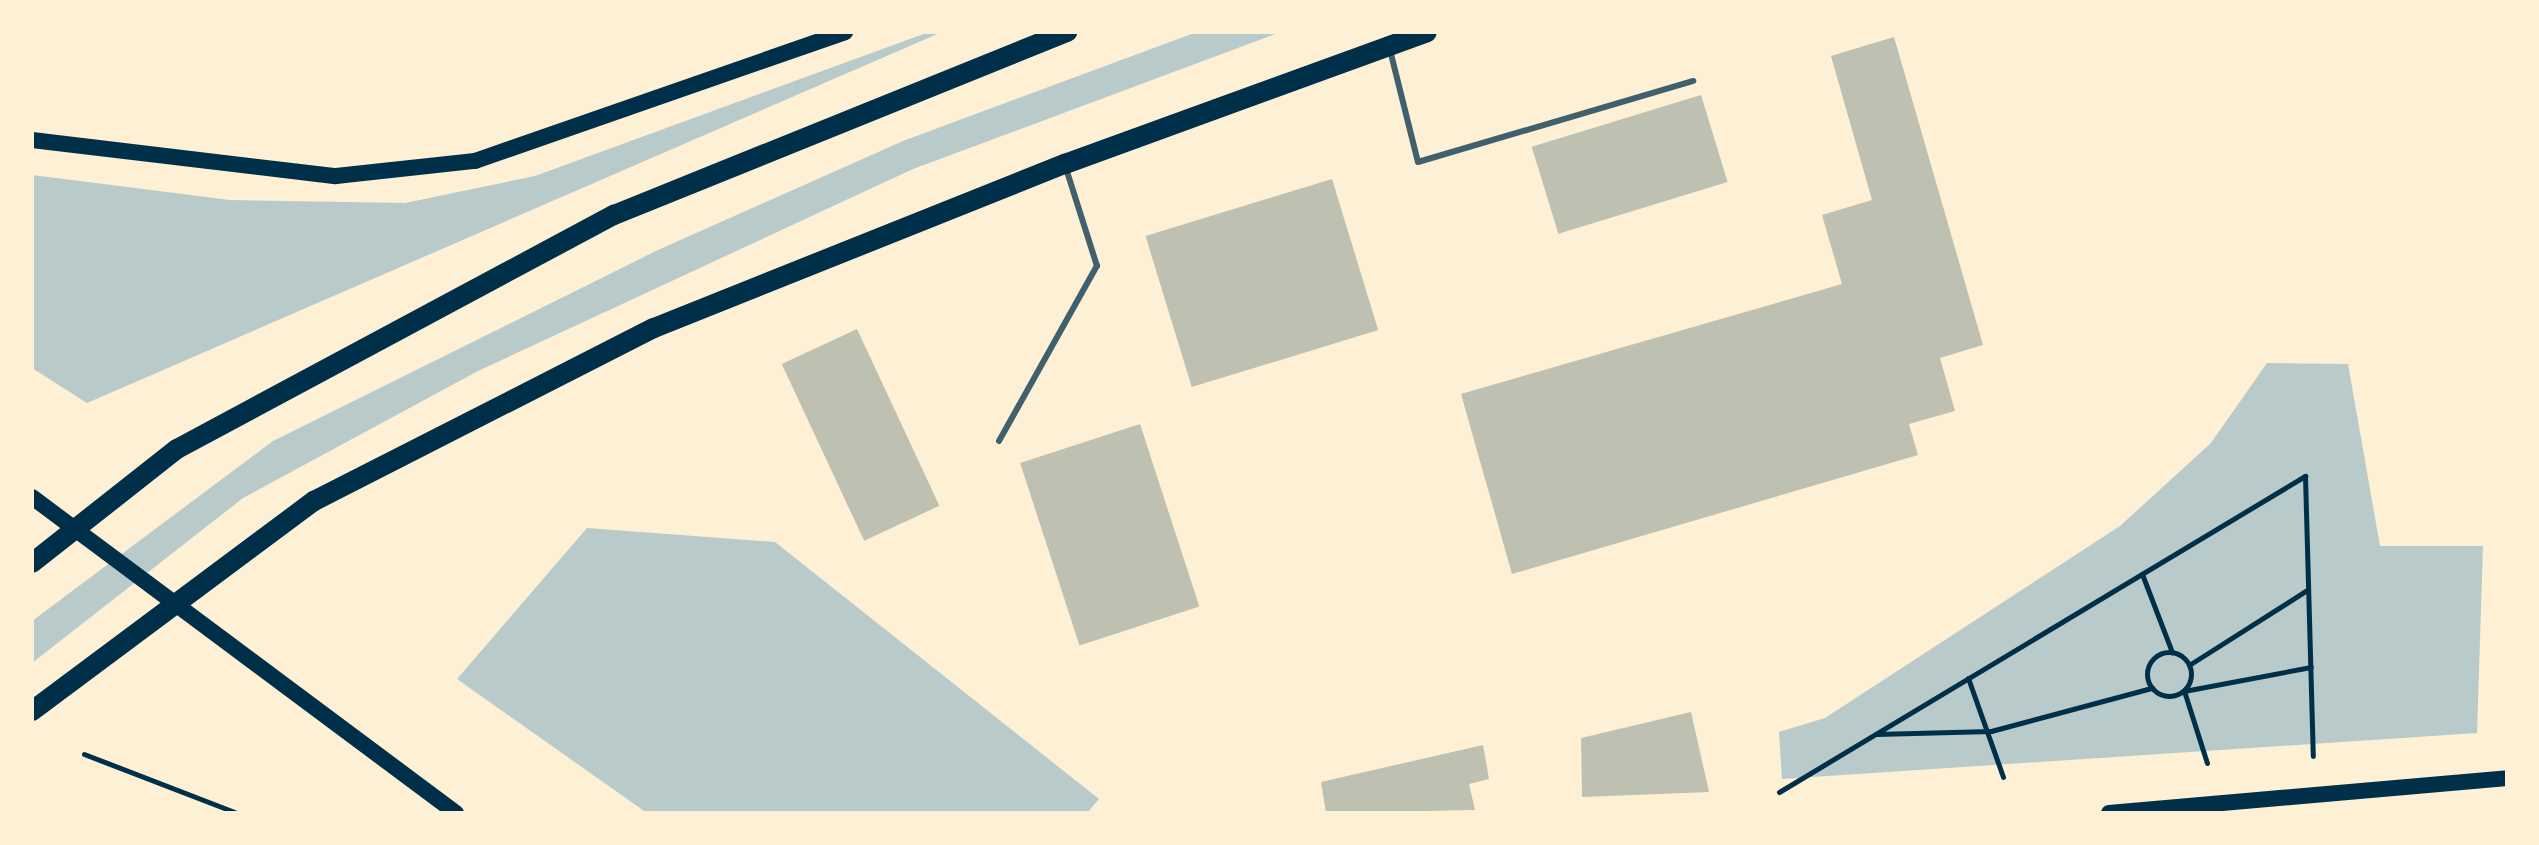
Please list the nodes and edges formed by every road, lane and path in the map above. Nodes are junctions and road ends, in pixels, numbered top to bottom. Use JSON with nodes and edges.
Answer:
{"nodes":[{"id":1,"x":845,"y":32,"type":"edge"},
{"id":2,"x":1067,"y":32,"type":"edge"},
{"id":3,"x":1427,"y":32,"type":"edge"},
{"id":4,"x":1388,"y":43,"type":"junction"},
{"id":5,"x":1693,"y":81,"type":"dead end"},
{"id":6,"x":32,"y":140,"type":"edge"},
{"id":7,"x":1065,"y":164,"type":"junction"},
{"id":8,"x":999,"y":441,"type":"dead end"},
{"id":9,"x":32,"y":497,"type":"edge"},
{"id":10,"x":32,"y":563,"type":"edge"},
{"id":11,"x":2142,"y":574,"type":"junction"},
{"id":12,"x":2308,"y":589,"type":"junction"},
{"id":13,"x":2172,"y":652,"type":"junction"},
{"id":14,"x":2189,"y":665,"type":"junction"},
{"id":15,"x":2311,"y":667,"type":"junction"},
{"id":16,"x":1968,"y":678,"type":"junction"},
{"id":17,"x":2152,"y":688,"type":"junction"},
{"id":18,"x":2184,"y":691,"type":"junction"},
{"id":19,"x":32,"y":711,"type":"edge"},
{"id":20,"x":1991,"y":731,"type":"junction"},
{"id":21,"x":1875,"y":735,"type":"junction"},
{"id":22,"x":84,"y":754,"type":"dead end"},
{"id":23,"x":2313,"y":756,"type":"dead end"},
{"id":24,"x":2207,"y":763,"type":"dead end"},
{"id":25,"x":2003,"y":777,"type":"dead end"},
{"id":26,"x":2507,"y":778,"type":"edge"},
{"id":27,"x":1779,"y":792,"type":"dead end"},
{"id":28,"x":2274,"y":807,"type":"edge"},
{"id":29,"x":237,"y":813,"type":"edge"},
{"id":30,"x":456,"y":813,"type":"edge"},
{"id":31,"x":2109,"y":813,"type":"edge"}],
"edges":[{"from":1,"to":6,"type":"main road"},
{"from":2,"to":10,"type":"main road"},
{"from":3,"to":4,"type":"main road"},
{"from":4,"to":5,"type":"lane"},
{"from":4,"to":7,"type":"main road"},
{"from":7,"to":8,"type":"lane"},
{"from":7,"to":19,"type":"main road"},
{"from":9,"to":30,"type":"main road"},
{"from":11,"to":12,"type":"path"},
{"from":11,"to":13,"type":"path"},
{"from":11,"to":16,"type":"path"},
{"from":12,"to":14,"type":"path"},
{"from":12,"to":15,"type":"path"},
{"from":13,"to":14,"type":"path"},
{"from":13,"to":17,"type":"path"},
{"from":14,"to":18,"type":"path"},
{"from":15,"to":18,"type":"path"},
{"from":15,"to":23,"type":"path"},
{"from":16,"to":20,"type":"path"},
{"from":16,"to":21,"type":"path"},
{"from":17,"to":18,"type":"path"},
{"from":17,"to":20,"type":"path"},
{"from":18,"to":24,"type":"path"},
{"from":20,"to":21,"type":"path"},
{"from":20,"to":25,"type":"path"},
{"from":21,"to":27,"type":"path"},
{"from":22,"to":29,"type":"path"},
{"from":26,"to":28,"type":"main road"},
{"from":28,"to":31,"type":"main road"}]}
